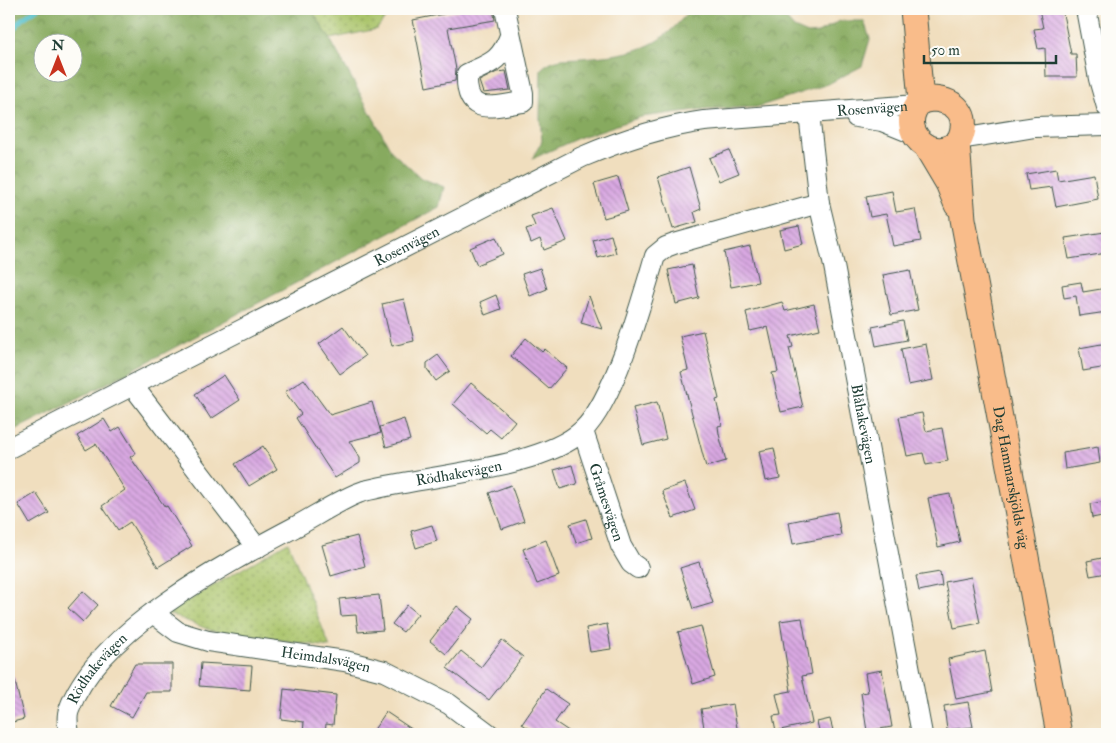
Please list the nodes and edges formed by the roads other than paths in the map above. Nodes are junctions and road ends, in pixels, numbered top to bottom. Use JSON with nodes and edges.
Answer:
{"nodes":[{"id":1,"x":505,"y":9,"type":"edge"},
{"id":2,"x":1086,"y":9,"type":"edge"},
{"id":3,"x":915,"y":18,"type":"edge"},
{"id":4,"x":510,"y":36,"type":"dead end"},
{"id":5,"x":927,"y":102,"type":"junction"},
{"id":6,"x":1107,"y":107,"type":"edge"},
{"id":7,"x":818,"y":114,"type":"junction"},
{"id":8,"x":1107,"y":125,"type":"edge"},
{"id":9,"x":960,"y":134,"type":"junction"},
{"id":10,"x":920,"y":140,"type":"junction"},
{"id":11,"x":819,"y":203,"type":"junction"},
{"id":12,"x":963,"y":219,"type":"junction"},
{"id":13,"x":133,"y":386,"type":"junction"},
{"id":14,"x":583,"y":431,"type":"junction"},
{"id":15,"x":9,"y":448,"type":"edge"},
{"id":16,"x":257,"y":548,"type":"junction"},
{"id":17,"x":638,"y":568,"type":"dead end"},
{"id":18,"x":153,"y":613,"type":"junction"},
{"id":19,"x":69,"y":734,"type":"edge"},
{"id":20,"x":489,"y":734,"type":"edge"},
{"id":21,"x":922,"y":734,"type":"edge"},
{"id":22,"x":1059,"y":734,"type":"edge"}],
"edges":[{"from":1,"to":4,"type":"street"},
{"from":2,"to":6,"type":"street"},
{"from":3,"to":5,"type":"main road"},
{"from":5,"to":7,"type":"street","name":"Rosenvägen"},
{"from":5,"to":9,"type":"main road"},
{"from":5,"to":10,"type":"main road","name":"Dag Hammarskjölds väg"},
{"from":7,"to":10,"type":"street","name":"Rosenvägen"},
{"from":7,"to":11,"type":"street","name":"Blåhakevägen"},
{"from":7,"to":13,"type":"street","name":"Rosenvägen"},
{"from":8,"to":9,"type":"street"},
{"from":9,"to":10,"type":"main road"},
{"from":9,"to":12,"type":"main road","name":"Dag Hammarskjölds väg"},
{"from":10,"to":12,"type":"main road","name":"Dag Hammarskjölds väg"},
{"from":11,"to":14,"type":"street","name":"Rödhakevägen"},
{"from":11,"to":21,"type":"street","name":"Blåhakevägen"},
{"from":12,"to":22,"type":"main road","name":"Dag Hammarskjölds väg"},
{"from":13,"to":15,"type":"street","name":"Rosenvägen"},
{"from":13,"to":16,"type":"street"},
{"from":14,"to":16,"type":"street","name":"Rödhakevägen"},
{"from":14,"to":17,"type":"street","name":"Gråmesvägen"},
{"from":16,"to":18,"type":"street","name":"Rödhakevägen"},
{"from":18,"to":19,"type":"street","name":"Rödhakevägen"},
{"from":18,"to":20,"type":"street","name":"Heimdalsvägen"}]}
